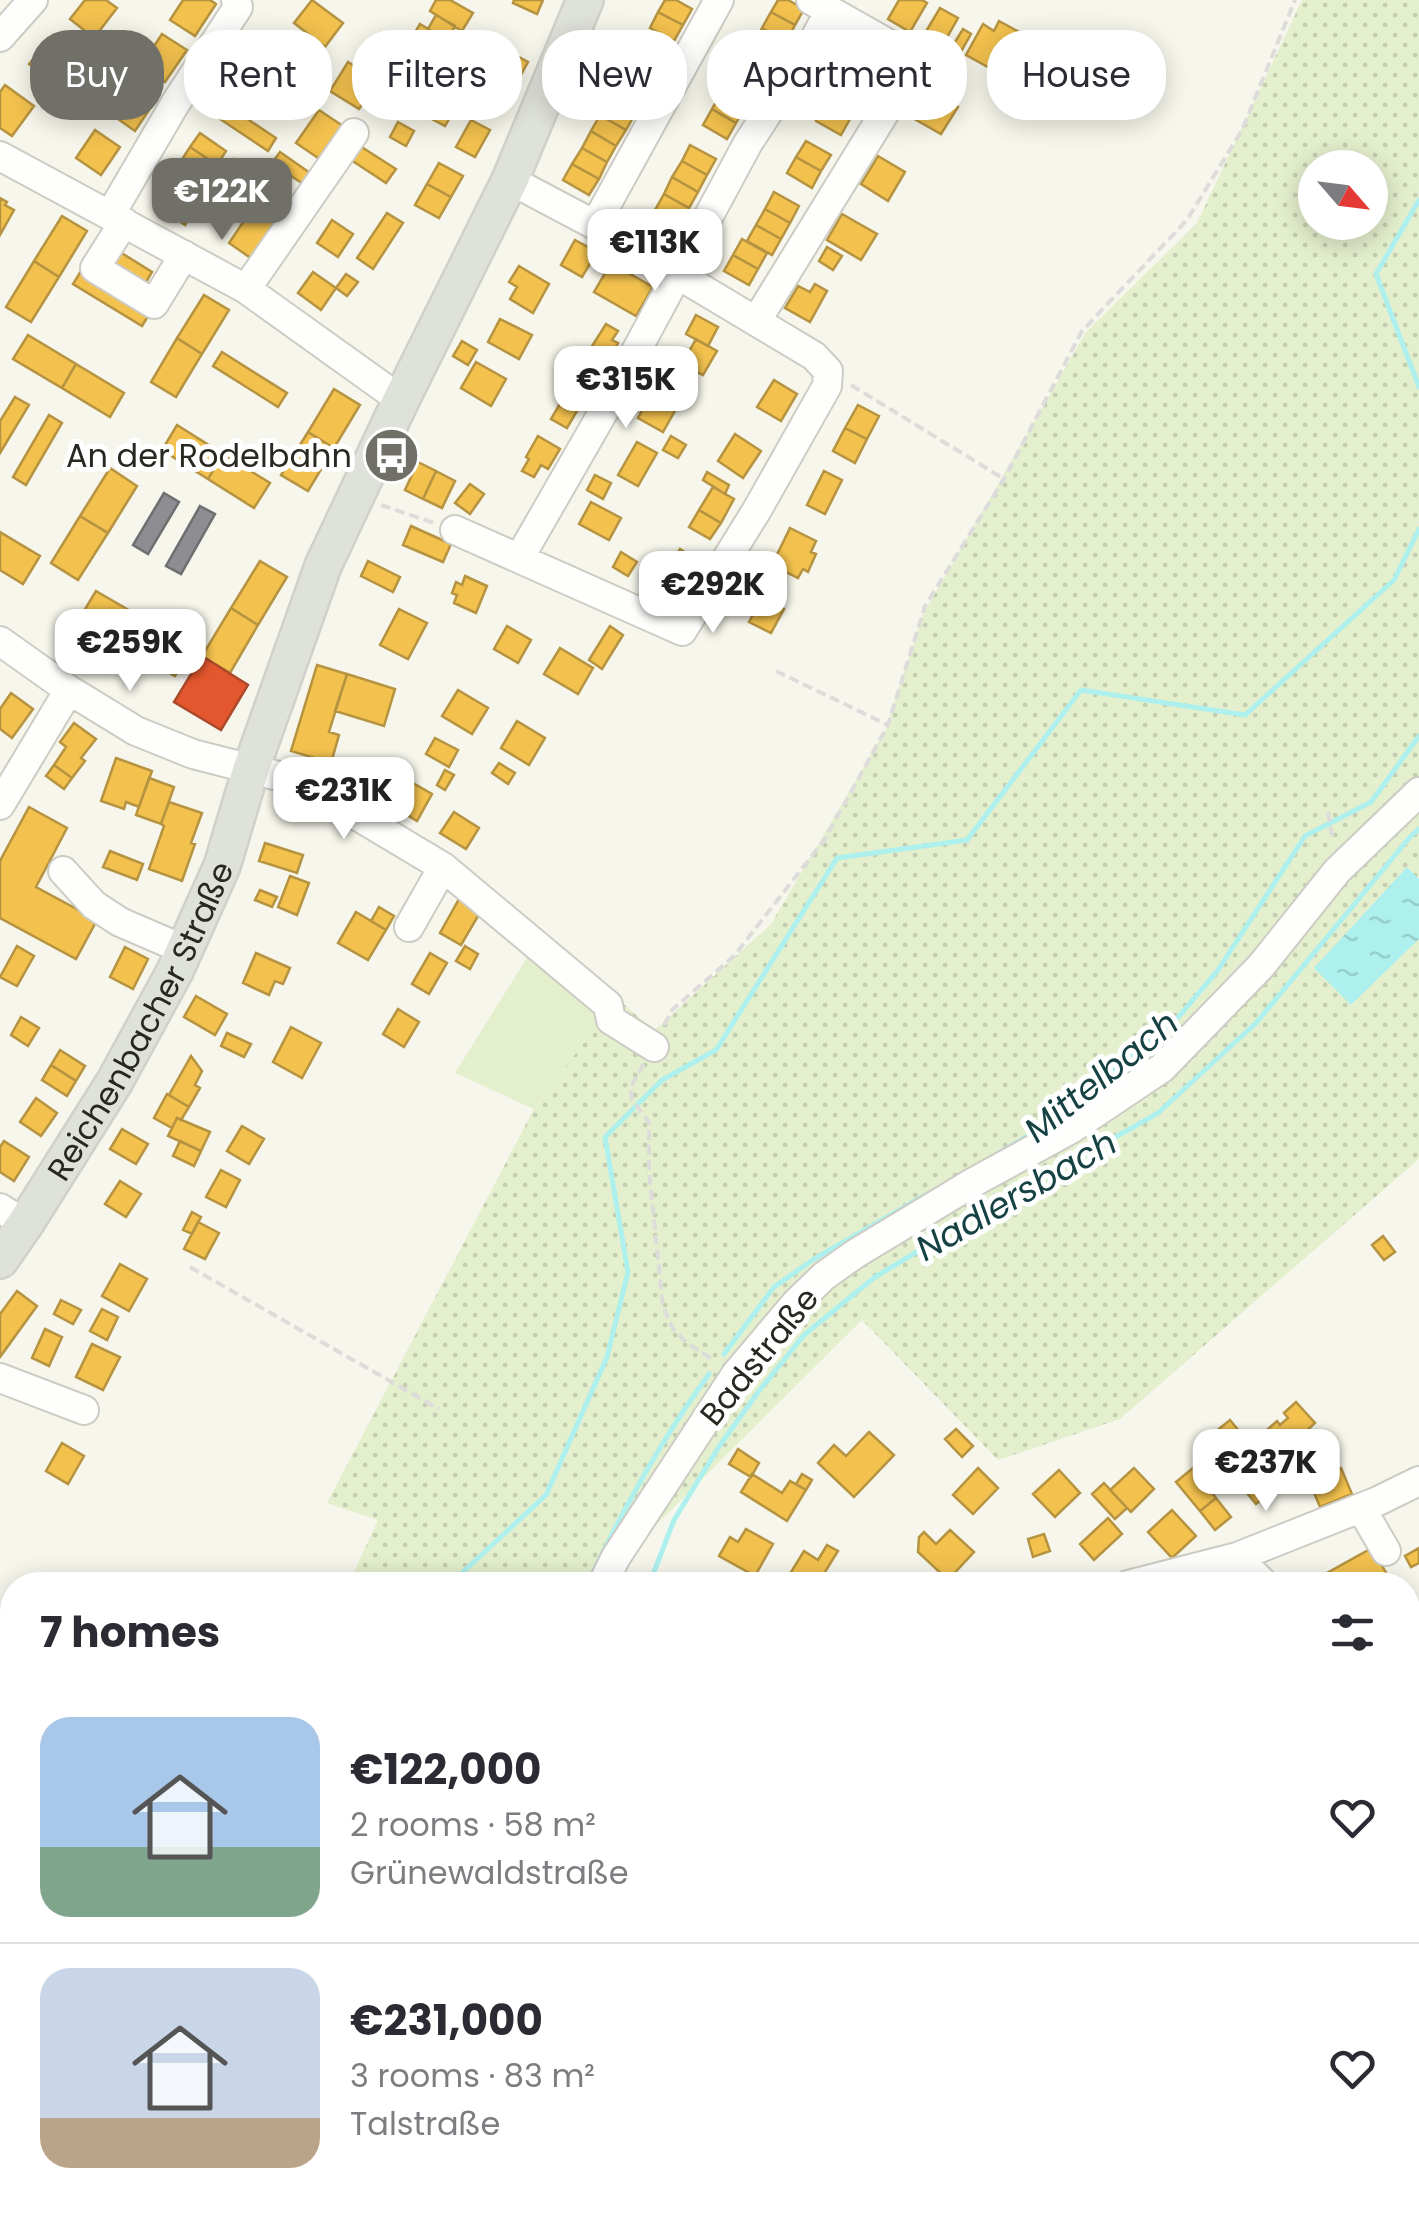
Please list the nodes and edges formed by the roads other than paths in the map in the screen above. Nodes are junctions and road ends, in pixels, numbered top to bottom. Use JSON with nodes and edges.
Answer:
{"nodes":[{"id":1,"x":33,"y":0,"type":"edge"},
{"id":2,"x":236,"y":0,"type":"edge"},
{"id":3,"x":585,"y":0,"type":"edge"},
{"id":4,"x":719,"y":0,"type":"edge"},
{"id":5,"x":820,"y":5,"type":"edge"},
{"id":6,"x":864,"y":30,"type":"edge"},
{"id":7,"x":0,"y":37,"type":"edge"},
{"id":8,"x":880,"y":120,"type":"edge"},
{"id":9,"x":354,"y":133,"type":"dead end"},
{"id":10,"x":0,"y":156,"type":"edge"},
{"id":11,"x":510,"y":180,"type":"junction"},
{"id":12,"x":117,"y":218,"type":"junction"},
{"id":13,"x":595,"y":225,"type":"junction"},
{"id":14,"x":184,"y":256,"type":"junction"},
{"id":15,"x":679,"y":274,"type":"junction"},
{"id":16,"x":246,"y":290,"type":"junction"},
{"id":17,"x":757,"y":320,"type":"junction"},
{"id":18,"x":401,"y":400,"type":"junction"},
{"id":19,"x":455,"y":530,"type":"road end"},
{"id":20,"x":520,"y":557,"type":"junction"},
{"id":21,"x":0,"y":641,"type":"edge"},
{"id":22,"x":69,"y":690,"type":"junction"},
{"id":23,"x":251,"y":769,"type":"junction"},
{"id":24,"x":1419,"y":792,"type":"edge"},
{"id":25,"x":0,"y":805,"type":"edge"},
{"id":26,"x":443,"y":867,"type":"junction"},
{"id":27,"x":63,"y":872,"type":"dead end"},
{"id":28,"x":409,"y":927,"type":"dead end"},
{"id":29,"x":184,"y":950,"type":"junction"},
{"id":30,"x":654,"y":1047,"type":"road end"},
{"id":31,"x":13,"y":1216,"type":"edge"},
{"id":32,"x":0,"y":1260,"type":"edge"},
{"id":33,"x":5,"y":1388,"type":"edge"},
{"id":34,"x":84,"y":1410,"type":"dead end"},
{"id":35,"x":1419,"y":1481,"type":"edge"},
{"id":36,"x":1361,"y":1508,"type":"junction"},
{"id":37,"x":1386,"y":1552,"type":"dead end"},
{"id":38,"x":1237,"y":1557,"type":"junction"},
{"id":39,"x":608,"y":1572,"type":"edge"},
{"id":40,"x":1181,"y":1572,"type":"edge"},
{"id":41,"x":1252,"y":1572,"type":"edge"}],
"edges":[{"from":1,"to":7,"type":"street"},
{"from":2,"to":12,"type":"street"},
{"from":3,"to":11,"type":"main road","name":"Reichenbacher Straße"},
{"from":4,"to":13,"type":"street"},
{"from":5,"to":6,"type":"street"},
{"from":5,"to":15,"type":"street"},
{"from":8,"to":17,"type":"street"},
{"from":9,"to":16,"type":"street"},
{"from":10,"to":12,"type":"street"},
{"from":11,"to":13,"type":"street"},
{"from":11,"to":18,"type":"main road","name":"Reichenbacher Straße"},
{"from":12,"to":14,"type":"street"},
{"from":12,"to":14,"type":"street"},
{"from":13,"to":15,"type":"street"},
{"from":14,"to":16,"type":"street"},
{"from":15,"to":17,"type":"street"},
{"from":15,"to":20,"type":"street"},
{"from":16,"to":18,"type":"street"},
{"from":17,"to":20,"type":"street"},
{"from":18,"to":23,"type":"main road","name":"Reichenbacher Straße"},
{"from":19,"to":20,"type":"street"},
{"from":21,"to":22,"type":"street"},
{"from":22,"to":23,"type":"street"},
{"from":22,"to":25,"type":"street"},
{"from":23,"to":26,"type":"street"},
{"from":23,"to":29,"type":"main road","name":"Reichenbacher Straße"},
{"from":24,"to":39,"type":"street","name":"Badstraße"},
{"from":26,"to":28,"type":"street"},
{"from":26,"to":30,"type":"street"},
{"from":27,"to":29,"type":"street"},
{"from":29,"to":31,"type":"main road","name":"Reichenbacher Straße"},
{"from":31,"to":32,"type":"main road","name":"Reichenbacher Straße"},
{"from":33,"to":34,"type":"street"},
{"from":35,"to":36,"type":"street"},
{"from":36,"to":37,"type":"street"},
{"from":36,"to":38,"type":"street"},
{"from":38,"to":40,"type":"street"},
{"from":38,"to":41,"type":"street"}]}
